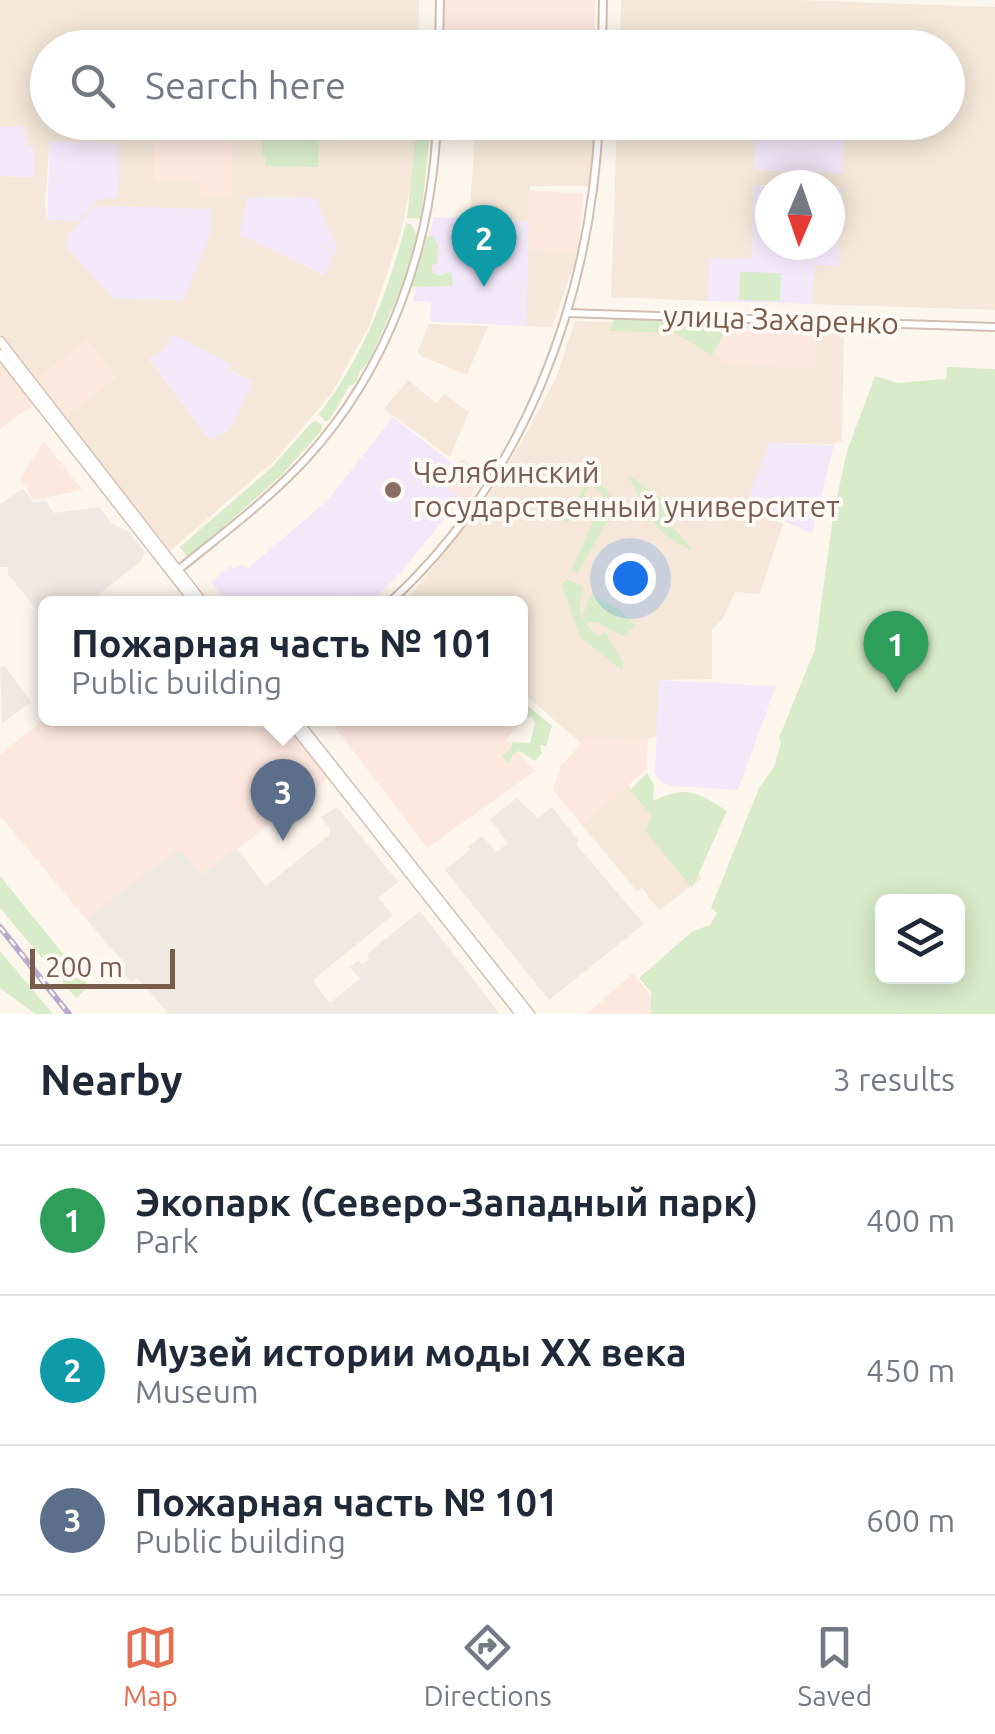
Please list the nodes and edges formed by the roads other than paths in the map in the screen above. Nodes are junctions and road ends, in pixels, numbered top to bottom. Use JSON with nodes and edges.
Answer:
{"nodes":[{"id":1,"x":440,"y":0,"type":"edge"},
{"id":2,"x":604,"y":0,"type":"edge"},
{"id":3,"x":439,"y":30,"type":"edge"},
{"id":4,"x":603,"y":30,"type":"edge"},
{"id":5,"x":437,"y":140,"type":"edge"},
{"id":6,"x":597,"y":140,"type":"edge"},
{"id":7,"x":567,"y":313,"type":"junction"},
{"id":8,"x":995,"y":328,"type":"edge"},
{"id":9,"x":0,"y":341,"type":"edge"},
{"id":10,"x":0,"y":354,"type":"edge"},
{"id":11,"x":52,"y":414,"type":"junction"},
{"id":12,"x":175,"y":572,"type":"junction"},
{"id":13,"x":191,"y":596,"type":"edge"},
{"id":14,"x":197,"y":596,"type":"edge"},
{"id":15,"x":396,"y":596,"type":"edge"},
{"id":16,"x":294,"y":726,"type":"edge"},
{"id":17,"x":301,"y":726,"type":"edge"},
{"id":18,"x":361,"y":806,"type":"junction"},
{"id":19,"x":414,"y":874,"type":"junction"},
{"id":20,"x":520,"y":1014,"type":"edge"},
{"id":21,"x":530,"y":1014,"type":"edge"}],
"edges":[{"from":1,"to":3,"type":"street"},
{"from":2,"to":4,"type":"street"},
{"from":5,"to":12,"type":"street"},
{"from":6,"to":7,"type":"street"},
{"from":7,"to":8,"type":"street","name":"улица Захаренко"},
{"from":7,"to":15,"type":"street"},
{"from":9,"to":11,"type":"main road"},
{"from":10,"to":11,"type":"main road"},
{"from":11,"to":12,"type":"main road"},
{"from":12,"to":13,"type":"main road"},
{"from":12,"to":14,"type":"main road"},
{"from":16,"to":18,"type":"main road"},
{"from":17,"to":18,"type":"main road"},
{"from":18,"to":19,"type":"main road"},
{"from":19,"to":20,"type":"main road"},
{"from":19,"to":21,"type":"main road"}]}
